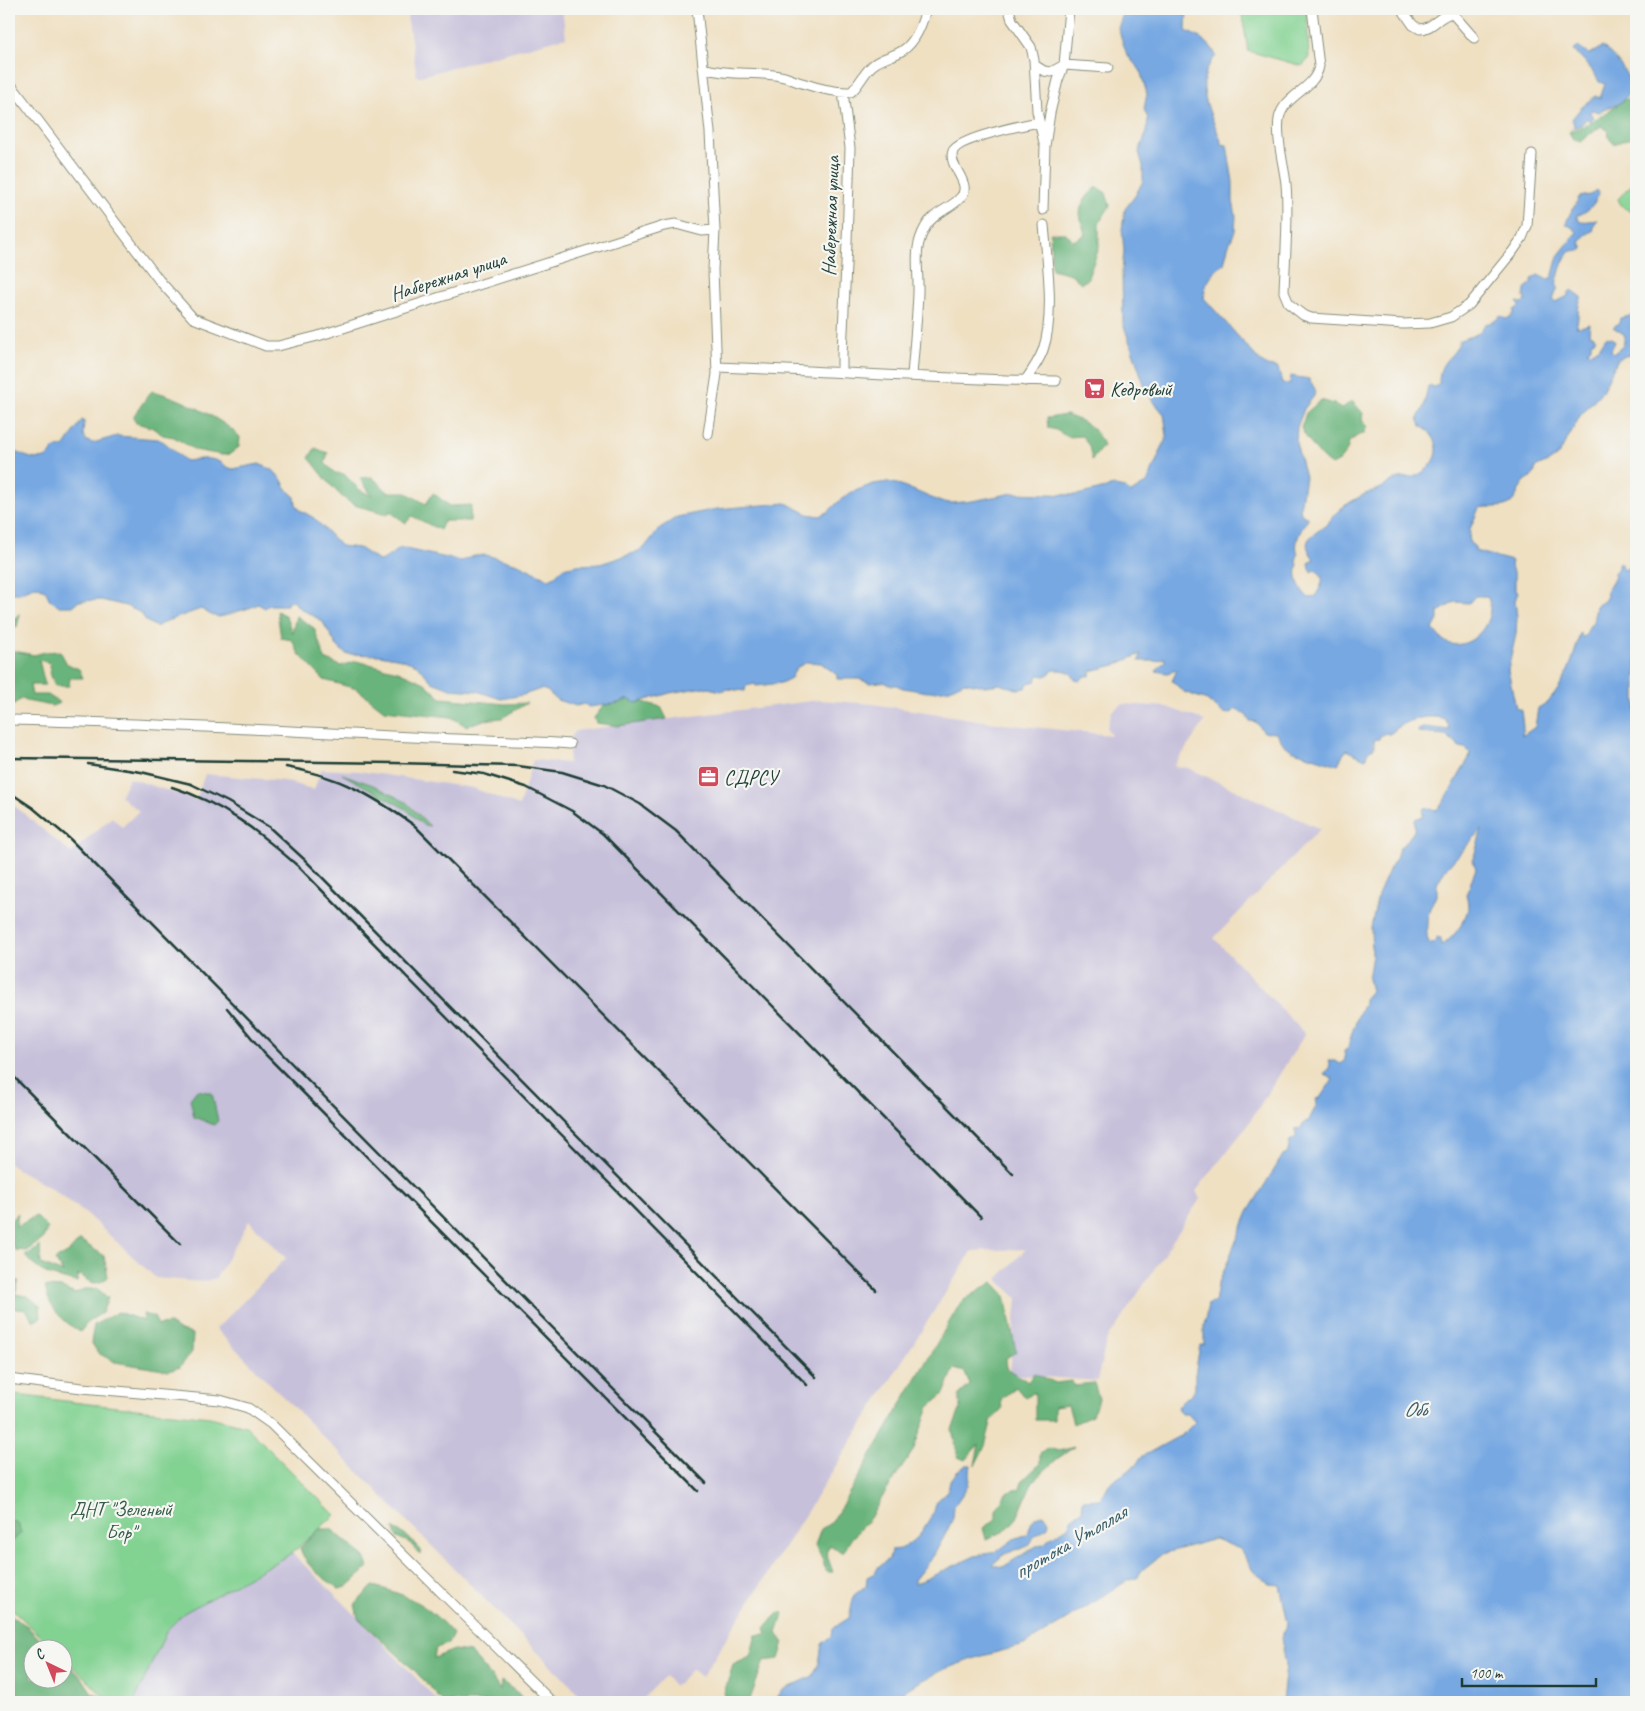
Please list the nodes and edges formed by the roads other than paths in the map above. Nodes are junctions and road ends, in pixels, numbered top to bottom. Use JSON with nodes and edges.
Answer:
{"nodes":[{"id":1,"x":697,"y":9,"type":"edge"},
{"id":2,"x":926,"y":9,"type":"edge"},
{"id":3,"x":1009,"y":9,"type":"edge"},
{"id":4,"x":1069,"y":9,"type":"edge"},
{"id":5,"x":1312,"y":9,"type":"edge"},
{"id":6,"x":1402,"y":9,"type":"edge"},
{"id":7,"x":1474,"y":38,"type":"dead end"},
{"id":8,"x":1036,"y":66,"type":"junction"},
{"id":9,"x":1064,"y":66,"type":"junction"},
{"id":10,"x":702,"y":68,"type":"junction"},
{"id":11,"x":1108,"y":68,"type":"dead end"},
{"id":12,"x":9,"y":82,"type":"edge"},
{"id":13,"x":843,"y":92,"type":"junction"},
{"id":14,"x":1039,"y":122,"type":"junction"},
{"id":15,"x":1045,"y":146,"type":"junction"},
{"id":16,"x":1532,"y":154,"type":"dead end"},
{"id":17,"x":1043,"y":210,"type":"dead end"},
{"id":18,"x":1044,"y":225,"type":"dead end"},
{"id":19,"x":715,"y":230,"type":"junction"},
{"id":20,"x":718,"y":367,"type":"junction"},
{"id":21,"x":842,"y":372,"type":"junction"},
{"id":22,"x":912,"y":376,"type":"junction"},
{"id":23,"x":1025,"y":380,"type":"junction"},
{"id":24,"x":1056,"y":381,"type":"dead end"},
{"id":25,"x":708,"y":434,"type":"dead end"},
{"id":26,"x":9,"y":720,"type":"edge"},
{"id":27,"x":570,"y":744,"type":"dead end"},
{"id":28,"x":9,"y":1378,"type":"edge"},
{"id":29,"x":552,"y":1702,"type":"edge"}],
"edges":[{"from":1,"to":10,"type":"street"},
{"from":2,"to":13,"type":"street"},
{"from":3,"to":8,"type":"street"},
{"from":4,"to":9,"type":"street"},
{"from":5,"to":16,"type":"street"},
{"from":6,"to":7,"type":"street"},
{"from":8,"to":9,"type":"street"},
{"from":8,"to":14,"type":"street"},
{"from":9,"to":11,"type":"street"},
{"from":9,"to":15,"type":"street"},
{"from":10,"to":13,"type":"street"},
{"from":10,"to":19,"type":"street"},
{"from":12,"to":19,"type":"street","name":"Набережная улица"},
{"from":13,"to":21,"type":"street","name":"Набережная улица"},
{"from":14,"to":15,"type":"street"},
{"from":14,"to":22,"type":"street"},
{"from":15,"to":17,"type":"street"},
{"from":18,"to":23,"type":"street"},
{"from":19,"to":20,"type":"street"},
{"from":20,"to":21,"type":"street"},
{"from":20,"to":25,"type":"street"},
{"from":21,"to":22,"type":"street"},
{"from":22,"to":23,"type":"street"},
{"from":23,"to":24,"type":"street"},
{"from":26,"to":27,"type":"street"},
{"from":28,"to":29,"type":"street"}]}
